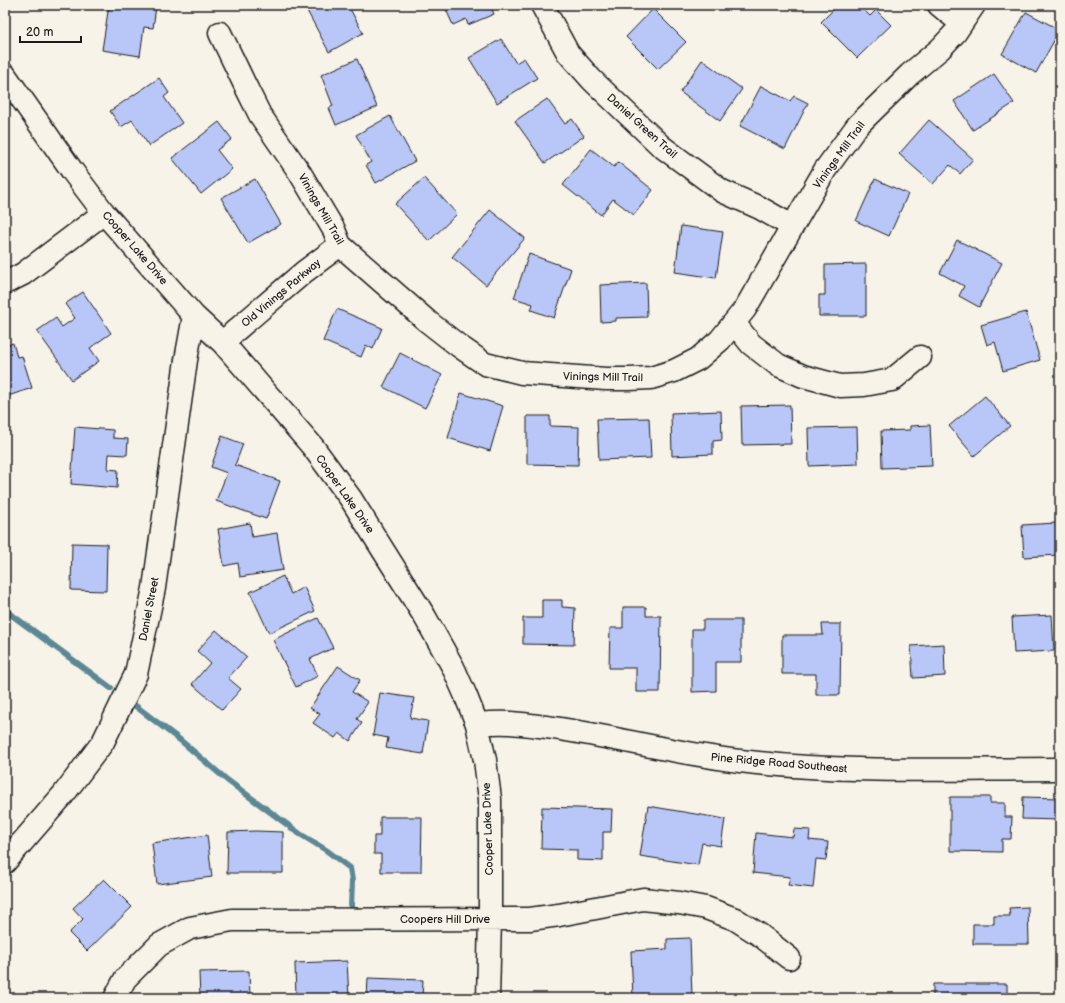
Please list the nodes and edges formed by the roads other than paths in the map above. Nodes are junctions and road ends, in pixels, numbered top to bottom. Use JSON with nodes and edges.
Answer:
{"nodes":[{"id":1,"x":542,"y":5,"type":"edge"},
{"id":2,"x":940,"y":5,"type":"edge"},
{"id":3,"x":974,"y":5,"type":"edge"},
{"id":4,"x":961,"y":23,"type":"junction"},
{"id":5,"x":220,"y":33,"type":"dead end"},
{"id":6,"x":5,"y":75,"type":"edge"},
{"id":7,"x":104,"y":213,"type":"junction"},
{"id":8,"x":792,"y":226,"type":"junction"},
{"id":9,"x":340,"y":245,"type":"junction"},
{"id":10,"x":5,"y":283,"type":"edge"},
{"id":11,"x":194,"y":316,"type":"junction"},
{"id":12,"x":734,"y":323,"type":"junction"},
{"id":13,"x":223,"y":343,"type":"junction"},
{"id":14,"x":920,"y":357,"type":"dead end"},
{"id":15,"x":477,"y":724,"type":"junction"},
{"id":16,"x":1060,"y":769,"type":"edge"},
{"id":17,"x":5,"y":862,"type":"edge"},
{"id":18,"x":490,"y":919,"type":"junction"},
{"id":19,"x":789,"y":958,"type":"dead end"},
{"id":20,"x":116,"y":998,"type":"edge"},
{"id":21,"x":488,"y":998,"type":"edge"}],
"edges":[{"from":1,"to":8,"type":"street","name":"Daniel Green Trail"},
{"from":2,"to":4,"type":"street"},
{"from":3,"to":4,"type":"street","name":"Vinings Mill Trail"},
{"from":4,"to":8,"type":"street","name":"Vinings Mill Trail"},
{"from":5,"to":9,"type":"street","name":"Vinings Mill Trail"},
{"from":6,"to":7,"type":"street","name":"Cooper Lake Drive"},
{"from":7,"to":10,"type":"street"},
{"from":7,"to":11,"type":"street","name":"Cooper Lake Drive"},
{"from":8,"to":12,"type":"street","name":"Vinings Mill Trail"},
{"from":9,"to":12,"type":"street","name":"Vinings Mill Trail"},
{"from":9,"to":13,"type":"street","name":"Old Vinings Parkway"},
{"from":11,"to":13,"type":"street","name":"Cooper Lake Drive"},
{"from":11,"to":17,"type":"street","name":"Daniel Street"},
{"from":12,"to":14,"type":"street"},
{"from":13,"to":15,"type":"street","name":"Cooper Lake Drive"},
{"from":15,"to":16,"type":"street","name":"Pine Ridge Road Southeast"},
{"from":15,"to":18,"type":"street","name":"Cooper Lake Drive"},
{"from":18,"to":19,"type":"street","name":"Coopers Hill Drive"},
{"from":18,"to":20,"type":"street","name":"Coopers Hill Drive"},
{"from":18,"to":21,"type":"street","name":"Cooper Lake Drive"}]}
